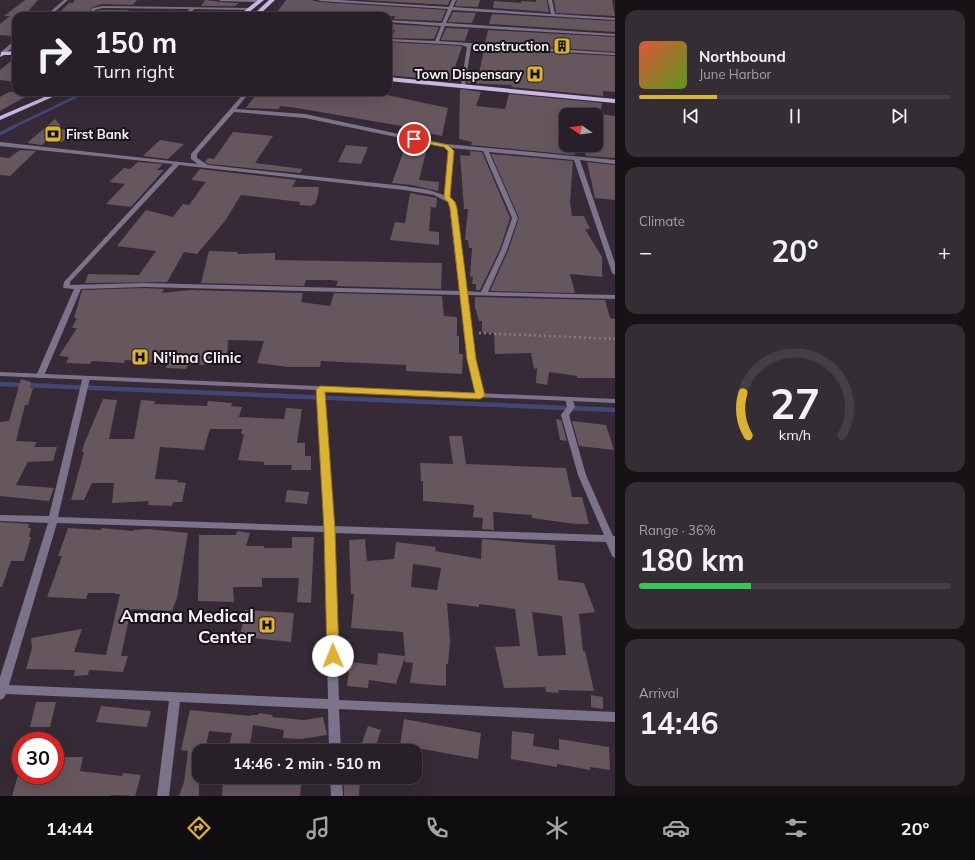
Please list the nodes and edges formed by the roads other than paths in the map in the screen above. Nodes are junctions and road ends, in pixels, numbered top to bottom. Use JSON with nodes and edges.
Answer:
{"nodes":[{"id":1,"x":66,"y":0,"type":"edge"},
{"id":2,"x":220,"y":0,"type":"edge"},
{"id":3,"x":272,"y":0,"type":"edge"},
{"id":4,"x":320,"y":0,"type":"edge"},
{"id":5,"x":454,"y":0,"type":"edge"},
{"id":6,"x":550,"y":0,"type":"edge"},
{"id":7,"x":260,"y":1,"type":"edge"},
{"id":8,"x":156,"y":8,"type":"junction"},
{"id":9,"x":450,"y":8,"type":"junction"},
{"id":10,"x":195,"y":9,"type":"junction"},
{"id":11,"x":251,"y":9,"type":"junction"},
{"id":12,"x":147,"y":11,"type":"dead end"},
{"id":13,"x":52,"y":12,"type":"edge"},
{"id":14,"x":91,"y":12,"type":"edge"},
{"id":15,"x":190,"y":12,"type":"edge"},
{"id":16,"x":247,"y":12,"type":"edge"},
{"id":17,"x":259,"y":12,"type":"edge"},
{"id":18,"x":553,"y":14,"type":"junction"},
{"id":19,"x":615,"y":19,"type":"edge"},
{"id":20,"x":392,"y":21,"type":"edge"},
{"id":21,"x":444,"y":24,"type":"junction"},
{"id":22,"x":615,"y":35,"type":"edge"},
{"id":23,"x":392,"y":40,"type":"edge"},
{"id":24,"x":436,"y":43,"type":"junction"},
{"id":25,"x":12,"y":45,"type":"edge"},
{"id":26,"x":467,"y":46,"type":"junction"},
{"id":27,"x":12,"y":53,"type":"edge"},
{"id":28,"x":1,"y":54,"type":"edge"},
{"id":29,"x":615,"y":54,"type":"edge"},
{"id":30,"x":392,"y":82,"type":"edge"},
{"id":31,"x":392,"y":82,"type":"edge"},
{"id":32,"x":463,"y":86,"type":"junction"},
{"id":33,"x":52,"y":96,"type":"edge"},
{"id":34,"x":245,"y":96,"type":"edge"},
{"id":35,"x":615,"y":102,"type":"edge"},
{"id":36,"x":615,"y":106,"type":"edge"},
{"id":37,"x":233,"y":110,"type":"junction"},
{"id":38,"x":0,"y":118,"type":"edge"},
{"id":39,"x":0,"y":144,"type":"edge"},
{"id":40,"x":446,"y":146,"type":"junction"},
{"id":41,"x":486,"y":150,"type":"junction"},
{"id":42,"x":577,"y":159,"type":"junction"},
{"id":43,"x":615,"y":162,"type":"edge"},
{"id":44,"x":177,"y":164,"type":"junction"},
{"id":45,"x":207,"y":167,"type":"junction"},
{"id":46,"x":447,"y":198,"type":"junction"},
{"id":47,"x":615,"y":274,"type":"edge"},
{"id":48,"x":78,"y":287,"type":"junction"},
{"id":49,"x":463,"y":292,"type":"junction"},
{"id":50,"x":484,"y":293,"type":"junction"},
{"id":51,"x":615,"y":297,"type":"edge"},
{"id":52,"x":0,"y":374,"type":"edge"},
{"id":53,"x":40,"y":376,"type":"junction"},
{"id":54,"x":84,"y":385,"type":"junction"},
{"id":55,"x":321,"y":396,"type":"junction"},
{"id":56,"x":480,"y":396,"type":"junction"},
{"id":57,"x":615,"y":401,"type":"edge"},
{"id":58,"x":570,"y":403,"type":"junction"},
{"id":59,"x":0,"y":518,"type":"edge"},
{"id":60,"x":53,"y":520,"type":"junction"},
{"id":61,"x":330,"y":529,"type":"junction"},
{"id":62,"x":613,"y":539,"type":"edge"},
{"id":63,"x":615,"y":554,"type":"edge"},
{"id":64,"x":1,"y":691,"type":"edge"},
{"id":65,"x":175,"y":696,"type":"junction"},
{"id":66,"x":334,"y":704,"type":"junction"},
{"id":67,"x":615,"y":717,"type":"edge"},
{"id":68,"x":335,"y":744,"type":"edge"},
{"id":69,"x":336,"y":784,"type":"edge"},
{"id":70,"x":163,"y":796,"type":"edge"},
{"id":71,"x":337,"y":796,"type":"edge"}],
"edges":[{"from":1,"to":13,"type":"street"},
{"from":2,"to":7,"type":"street"},
{"from":3,"to":17,"type":"main road"},
{"from":4,"to":9,"type":"street"},
{"from":5,"to":9,"type":"street"},
{"from":6,"to":18,"type":"street"},
{"from":7,"to":11,"type":"main road"},
{"from":8,"to":10,"type":"lane"},
{"from":8,"to":12,"type":"lane"},
{"from":8,"to":14,"type":"lane"},
{"from":9,"to":18,"type":"street"},
{"from":9,"to":21,"type":"street"},
{"from":10,"to":11,"type":"lane"},
{"from":10,"to":15,"type":"lane"},
{"from":11,"to":16,"type":"main road"},
{"from":18,"to":19,"type":"street"},
{"from":20,"to":21,"type":"street"},
{"from":21,"to":22,"type":"street"},
{"from":21,"to":24,"type":"street"},
{"from":23,"to":24,"type":"street"},
{"from":24,"to":26,"type":"street"},
{"from":25,"to":28,"type":"street"},
{"from":26,"to":29,"type":"street"},
{"from":26,"to":32,"type":"street"},
{"from":27,"to":28,"type":"main road"},
{"from":30,"to":32,"type":"main road"},
{"from":31,"to":36,"type":"main road"},
{"from":32,"to":35,"type":"main road"},
{"from":33,"to":38,"type":"main road"},
{"from":34,"to":37,"type":"street"},
{"from":37,"to":40,"type":"street"},
{"from":37,"to":45,"type":"street"},
{"from":39,"to":44,"type":"street"},
{"from":40,"to":41,"type":"street"},
{"from":40,"to":46,"type":"street"},
{"from":41,"to":42,"type":"street"},
{"from":41,"to":50,"type":"street"},
{"from":42,"to":43,"type":"street"},
{"from":42,"to":47,"type":"street"},
{"from":44,"to":45,"type":"street"},
{"from":44,"to":48,"type":"street"},
{"from":45,"to":46,"type":"street"},
{"from":46,"to":49,"type":"street"},
{"from":48,"to":49,"type":"street"},
{"from":48,"to":53,"type":"street"},
{"from":49,"to":50,"type":"street"},
{"from":49,"to":56,"type":"street"},
{"from":50,"to":51,"type":"street"},
{"from":52,"to":53,"type":"street"},
{"from":53,"to":54,"type":"street"},
{"from":54,"to":55,"type":"street"},
{"from":54,"to":60,"type":"street"},
{"from":55,"to":56,"type":"street"},
{"from":55,"to":61,"type":"street"},
{"from":56,"to":58,"type":"street"},
{"from":57,"to":58,"type":"street"},
{"from":58,"to":62,"type":"street"},
{"from":59,"to":60,"type":"street"},
{"from":60,"to":61,"type":"street"},
{"from":60,"to":64,"type":"street"},
{"from":61,"to":62,"type":"street"},
{"from":61,"to":66,"type":"street"},
{"from":62,"to":63,"type":"street"},
{"from":64,"to":65,"type":"street"},
{"from":65,"to":66,"type":"street"},
{"from":65,"to":70,"type":"street"},
{"from":66,"to":67,"type":"street"},
{"from":66,"to":68,"type":"street"},
{"from":69,"to":71,"type":"street"}]}
